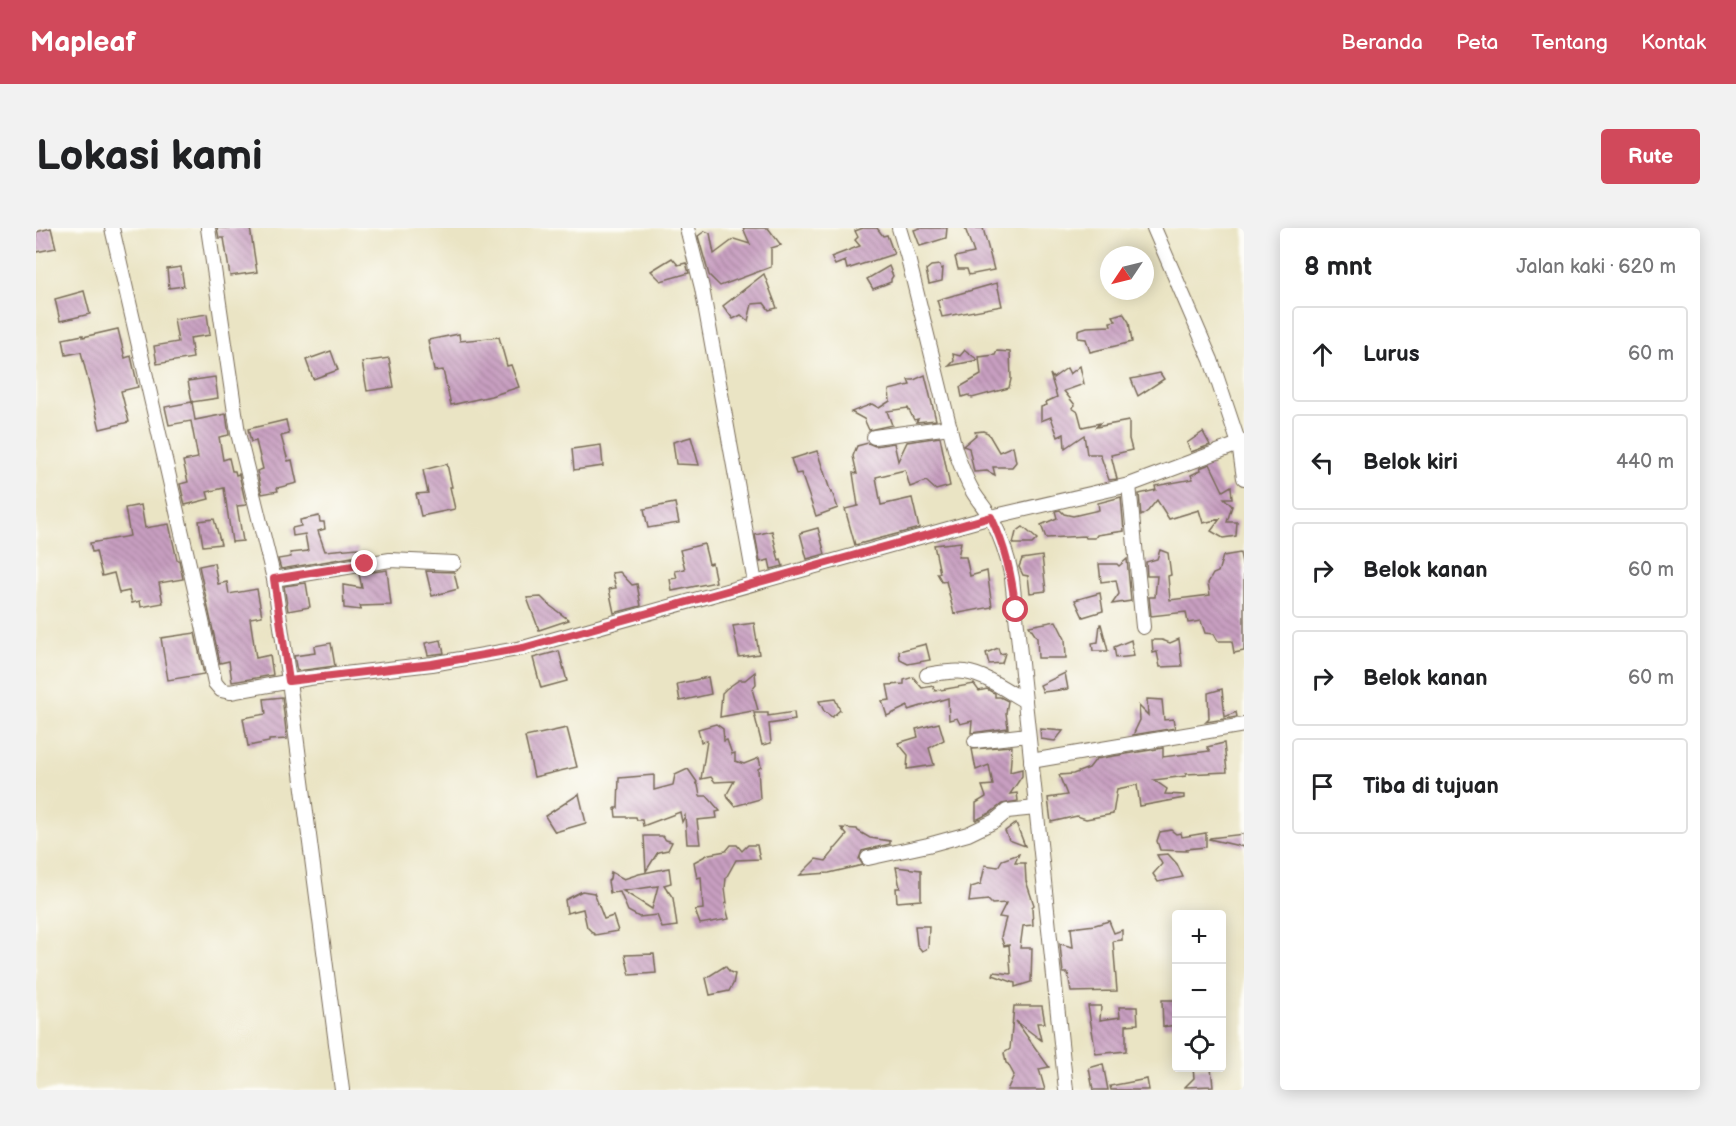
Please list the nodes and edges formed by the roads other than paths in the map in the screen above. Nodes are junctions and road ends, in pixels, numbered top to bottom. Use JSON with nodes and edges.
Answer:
{"nodes":[{"id":1,"x":112,"y":228,"type":"edge"},
{"id":2,"x":208,"y":228,"type":"edge"},
{"id":3,"x":687,"y":228,"type":"edge"},
{"id":4,"x":899,"y":228,"type":"edge"},
{"id":5,"x":1154,"y":228,"type":"edge"},
{"id":6,"x":950,"y":427,"type":"junction"},
{"id":7,"x":874,"y":437,"type":"dead end"},
{"id":8,"x":1241,"y":443,"type":"edge"},
{"id":9,"x":1244,"y":478,"type":"edge"},
{"id":10,"x":1129,"y":484,"type":"junction"},
{"id":11,"x":991,"y":517,"type":"junction"},
{"id":12,"x":454,"y":563,"type":"dead end"},
{"id":13,"x":274,"y":579,"type":"junction"},
{"id":14,"x":755,"y":583,"type":"junction"},
{"id":15,"x":1143,"y":627,"type":"dead end"},
{"id":16,"x":927,"y":675,"type":"dead end"},
{"id":17,"x":289,"y":681,"type":"junction"},
{"id":18,"x":1025,"y":701,"type":"junction"},
{"id":19,"x":1244,"y":725,"type":"edge"},
{"id":20,"x":1028,"y":735,"type":"junction"},
{"id":21,"x":975,"y":741,"type":"dead end"},
{"id":22,"x":1031,"y":761,"type":"junction"},
{"id":23,"x":1036,"y":808,"type":"junction"},
{"id":24,"x":868,"y":858,"type":"dead end"},
{"id":25,"x":342,"y":1090,"type":"edge"},
{"id":26,"x":1066,"y":1090,"type":"edge"}],
"edges":[{"from":1,"to":17,"type":"street"},
{"from":2,"to":13,"type":"street"},
{"from":3,"to":14,"type":"street"},
{"from":4,"to":6,"type":"street"},
{"from":5,"to":8,"type":"street"},
{"from":6,"to":7,"type":"street"},
{"from":6,"to":11,"type":"street"},
{"from":8,"to":9,"type":"street"},
{"from":8,"to":10,"type":"street"},
{"from":10,"to":11,"type":"street"},
{"from":10,"to":15,"type":"street"},
{"from":11,"to":14,"type":"street"},
{"from":11,"to":18,"type":"street"},
{"from":12,"to":13,"type":"street"},
{"from":13,"to":17,"type":"street"},
{"from":14,"to":17,"type":"street"},
{"from":16,"to":18,"type":"street"},
{"from":17,"to":25,"type":"street"},
{"from":18,"to":20,"type":"street"},
{"from":19,"to":22,"type":"street"},
{"from":20,"to":21,"type":"street"},
{"from":20,"to":22,"type":"street"},
{"from":22,"to":23,"type":"street"},
{"from":23,"to":24,"type":"street"},
{"from":23,"to":26,"type":"street"}]}
